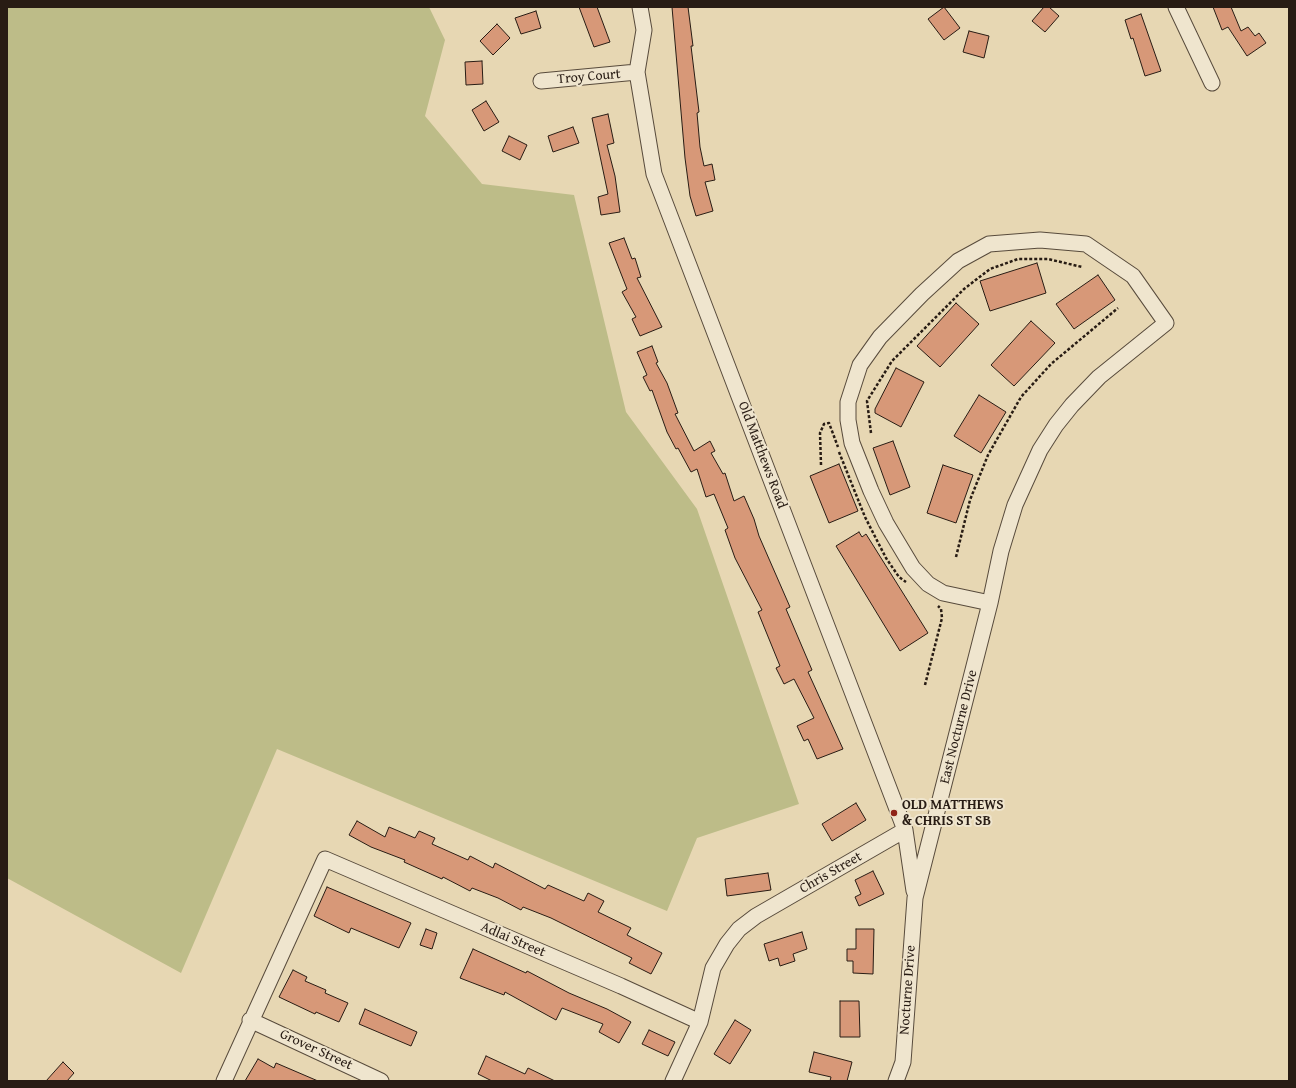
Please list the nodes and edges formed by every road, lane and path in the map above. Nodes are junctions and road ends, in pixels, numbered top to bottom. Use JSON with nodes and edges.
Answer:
{"nodes":[{"id":1,"x":640,"y":7,"type":"edge"},
{"id":2,"x":1176,"y":7,"type":"edge"},
{"id":3,"x":637,"y":72,"type":"junction"},
{"id":4,"x":541,"y":81,"type":"dead end"},
{"id":5,"x":1212,"y":83,"type":"dead end"},
{"id":6,"x":1082,"y":267,"type":"dead end"},
{"id":7,"x":1118,"y":308,"type":"dead end"},
{"id":8,"x":872,"y":432,"type":"dead end"},
{"id":9,"x":956,"y":557,"type":"dead end"},
{"id":10,"x":990,"y":603,"type":"junction"},
{"id":11,"x":906,"y":830,"type":"junction"},
{"id":12,"x":915,"y":898,"type":"junction"},
{"id":13,"x":250,"y":1020,"type":"junction"},
{"id":14,"x":700,"y":1022,"type":"junction"},
{"id":15,"x":224,"y":1081,"type":"edge"},
{"id":16,"x":381,"y":1081,"type":"edge"},
{"id":17,"x":673,"y":1081,"type":"edge"},
{"id":18,"x":896,"y":1081,"type":"edge"}],
"edges":[{"from":1,"to":3,"type":"street","name":"Old Matthews Road"},
{"from":2,"to":5,"type":"street"},
{"from":3,"to":4,"type":"street","name":"Troy Court"},
{"from":3,"to":11,"type":"street","name":"Old Matthews Road"},
{"from":6,"to":8,"type":"path"},
{"from":7,"to":9,"type":"path"},
{"from":10,"to":10,"type":"street","name":"East Nocturne Drive"},
{"from":10,"to":12,"type":"street","name":"East Nocturne Drive"},
{"from":11,"to":12,"type":"street","name":"Old Matthews Road"},
{"from":11,"to":14,"type":"street","name":"Chris Street"},
{"from":12,"to":18,"type":"street","name":"Nocturne Drive"},
{"from":13,"to":14,"type":"street","name":"Adlai Street"},
{"from":13,"to":15,"type":"street"},
{"from":13,"to":16,"type":"street","name":"Grover Street"},
{"from":14,"to":17,"type":"street","name":"Chris Street"}]}
